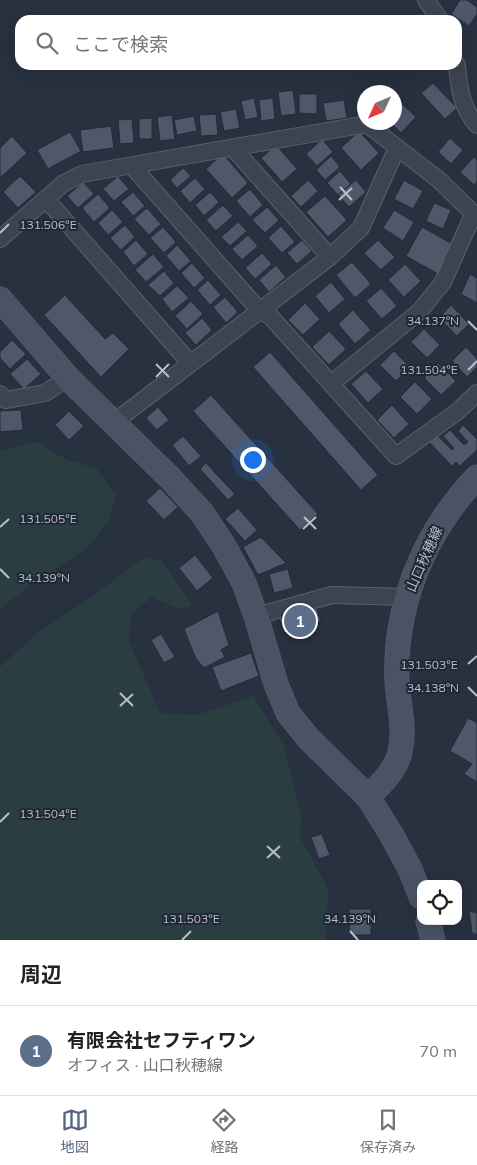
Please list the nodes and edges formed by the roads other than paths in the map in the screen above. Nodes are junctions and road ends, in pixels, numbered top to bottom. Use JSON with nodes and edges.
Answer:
{"nodes":[{"id":1,"x":426,"y":0,"type":"edge"},
{"id":2,"x":436,"y":15,"type":"edge"},
{"id":3,"x":457,"y":70,"type":"edge"},
{"id":4,"x":477,"y":125,"type":"edge"},
{"id":5,"x":233,"y":148,"type":"junction"},
{"id":6,"x":396,"y":148,"type":"junction"},
{"id":7,"x":132,"y":166,"type":"junction"},
{"id":8,"x":46,"y":199,"type":"junction"},
{"id":9,"x":475,"y":216,"type":"edge"},
{"id":10,"x":0,"y":238,"type":"edge"},
{"id":11,"x":330,"y":257,"type":"junction"},
{"id":12,"x":0,"y":298,"type":"edge"},
{"id":13,"x":260,"y":310,"type":"junction"},
{"id":14,"x":190,"y":363,"type":"junction"},
{"id":15,"x":68,"y":378,"type":"junction"},
{"id":16,"x":332,"y":383,"type":"junction"},
{"id":17,"x":477,"y":393,"type":"edge"},
{"id":18,"x":2,"y":398,"type":"edge"},
{"id":19,"x":113,"y":423,"type":"junction"},
{"id":20,"x":477,"y":477,"type":"edge"},
{"id":21,"x":407,"y":597,"type":"junction"},
{"id":22,"x":256,"y":616,"type":"junction"},
{"id":23,"x":368,"y":797,"type":"junction"},
{"id":24,"x":417,"y":887,"type":"edge"},
{"id":25,"x":429,"y":925,"type":"edge"},
{"id":26,"x":433,"y":940,"type":"edge"}],
"edges":[{"from":1,"to":2,"type":"street"},
{"from":3,"to":4,"type":"street"},
{"from":5,"to":6,"type":"street"},
{"from":5,"to":7,"type":"street"},
{"from":5,"to":11,"type":"street"},
{"from":6,"to":9,"type":"street"},
{"from":6,"to":11,"type":"street"},
{"from":7,"to":8,"type":"street"},
{"from":7,"to":13,"type":"street"},
{"from":8,"to":10,"type":"street"},
{"from":8,"to":14,"type":"street"},
{"from":9,"to":16,"type":"street"},
{"from":11,"to":13,"type":"street"},
{"from":12,"to":15,"type":"street"},
{"from":13,"to":14,"type":"street"},
{"from":13,"to":16,"type":"street"},
{"from":14,"to":19,"type":"street"},
{"from":15,"to":18,"type":"street"},
{"from":15,"to":19,"type":"street"},
{"from":16,"to":17,"type":"street"},
{"from":19,"to":22,"type":"street"},
{"from":20,"to":21,"type":"street","name":"山口秋穂線"},
{"from":21,"to":22,"type":"street"},
{"from":21,"to":23,"type":"street","name":"山口秋穂線"},
{"from":22,"to":23,"type":"street"},
{"from":23,"to":24,"type":"street"},
{"from":25,"to":26,"type":"street"}]}
